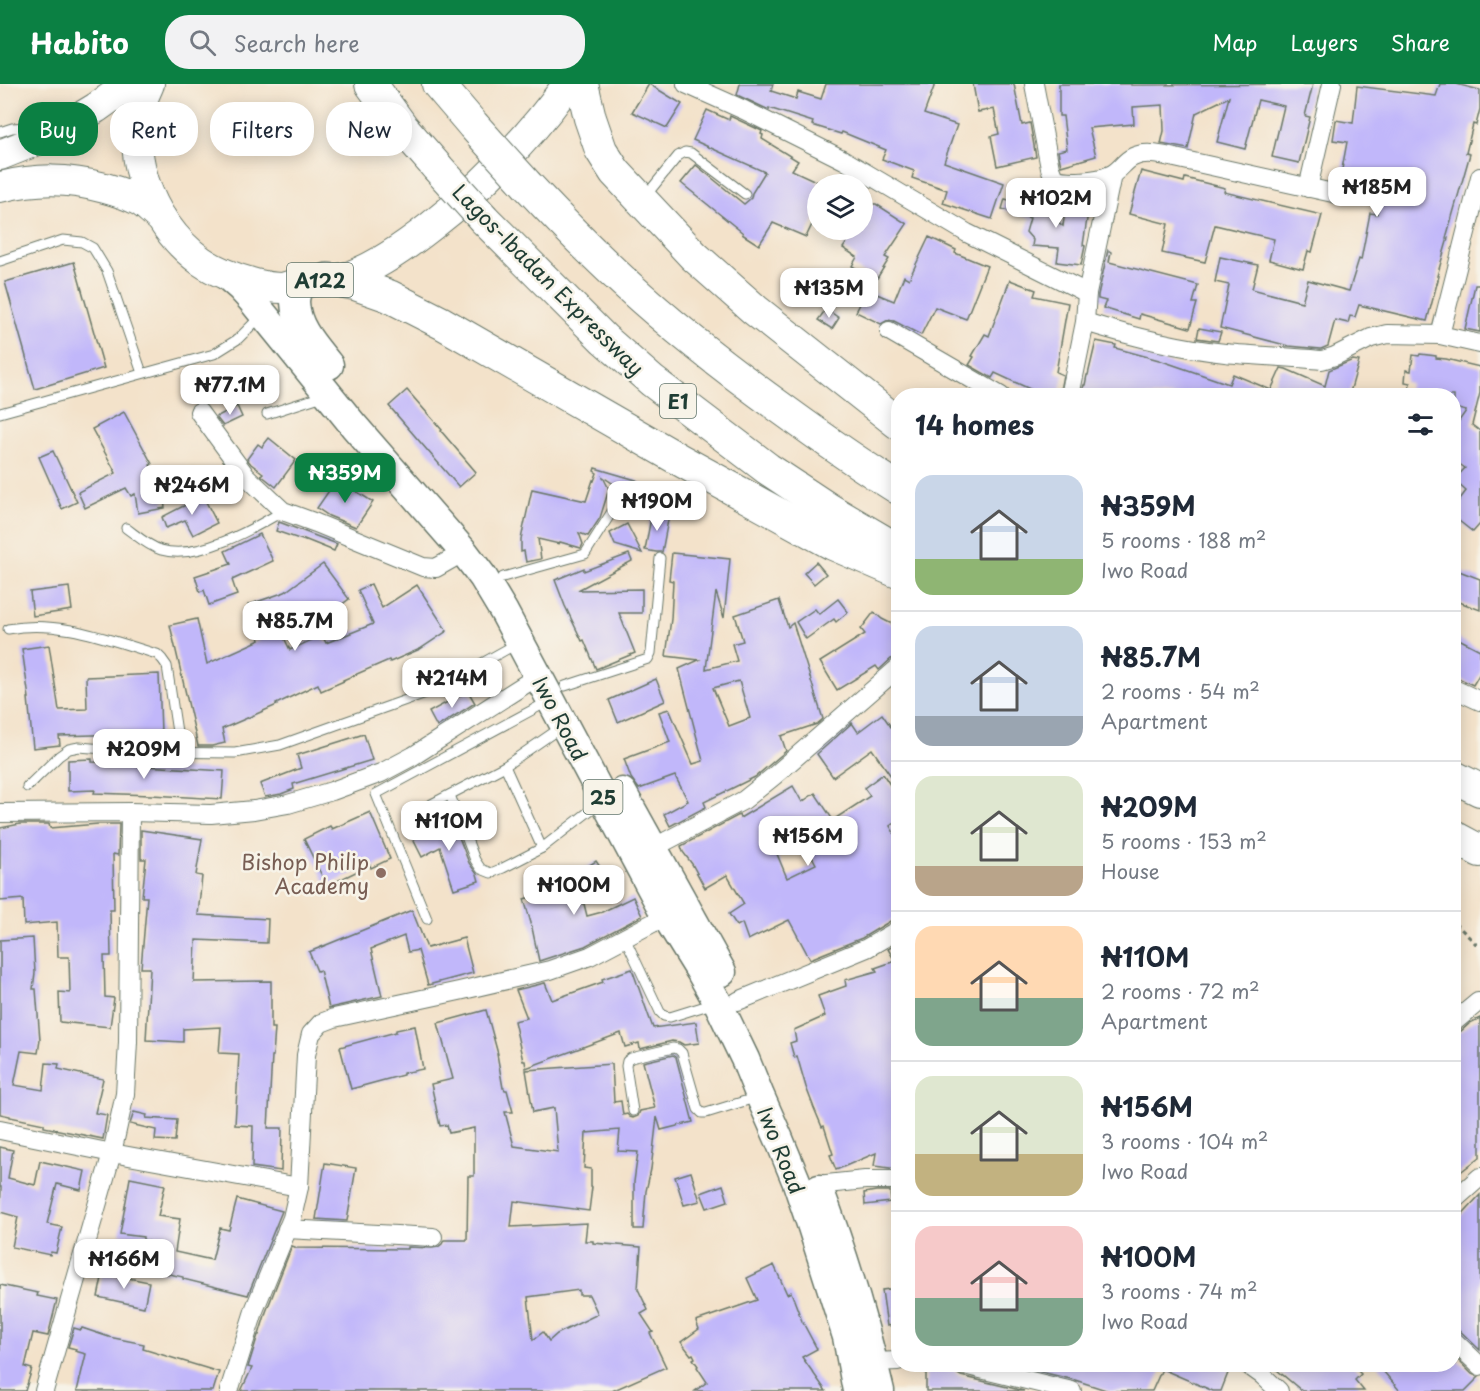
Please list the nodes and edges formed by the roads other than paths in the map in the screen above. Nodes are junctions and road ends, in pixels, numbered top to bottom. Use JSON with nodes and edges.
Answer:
{"nodes":[{"id":1,"x":137,"y":84,"type":"edge"},
{"id":2,"x":149,"y":84,"type":"edge"},
{"id":3,"x":371,"y":84,"type":"edge"},
{"id":4,"x":438,"y":84,"type":"edge"},
{"id":5,"x":568,"y":84,"type":"edge"},
{"id":6,"x":582,"y":84,"type":"edge"},
{"id":7,"x":686,"y":84,"type":"edge"},
{"id":8,"x":1034,"y":84,"type":"edge"},
{"id":9,"x":1332,"y":84,"type":"edge"},
{"id":10,"x":98,"y":106,"type":"edge"},
{"id":11,"x":18,"y":128,"type":"edge"},
{"id":12,"x":0,"y":132,"type":"edge"},
{"id":13,"x":18,"y":148,"type":"edge"},
{"id":14,"x":0,"y":155,"type":"edge"},
{"id":15,"x":1112,"y":175,"type":"junction"},
{"id":16,"x":1480,"y":177,"type":"edge"},
{"id":17,"x":0,"y":187,"type":"edge"},
{"id":18,"x":1308,"y":188,"type":"junction"},
{"id":19,"x":745,"y":194,"type":"dead end"},
{"id":20,"x":1351,"y":197,"type":"dead end"},
{"id":21,"x":642,"y":201,"type":"junction"},
{"id":22,"x":162,"y":220,"type":"junction"},
{"id":23,"x":0,"y":261,"type":"edge"},
{"id":24,"x":225,"y":274,"type":"junction"},
{"id":25,"x":313,"y":281,"type":"junction"},
{"id":26,"x":1087,"y":293,"type":"junction"},
{"id":27,"x":263,"y":315,"type":"junction"},
{"id":28,"x":1085,"y":322,"type":"junction"},
{"id":29,"x":889,"y":331,"type":"dead end"},
{"id":30,"x":1440,"y":335,"type":"junction"},
{"id":31,"x":1480,"y":344,"type":"edge"},
{"id":32,"x":142,"y":373,"type":"junction"},
{"id":33,"x":987,"y":388,"type":"edge"},
{"id":34,"x":1072,"y":388,"type":"edge"},
{"id":35,"x":328,"y":394,"type":"junction"},
{"id":36,"x":199,"y":412,"type":"dead end"},
{"id":37,"x":0,"y":413,"type":"edge"},
{"id":38,"x":267,"y":414,"type":"dead end"},
{"id":39,"x":891,"y":417,"type":"edge"},
{"id":40,"x":891,"y":484,"type":"edge"},
{"id":41,"x":613,"y":510,"type":"dead end"},
{"id":42,"x":283,"y":511,"type":"junction"},
{"id":43,"x":126,"y":528,"type":"dead end"},
{"id":44,"x":891,"y":546,"type":"edge"},
{"id":45,"x":464,"y":552,"type":"junction"},
{"id":46,"x":660,"y":558,"type":"dead end"},
{"id":47,"x":891,"y":569,"type":"edge"},
{"id":48,"x":503,"y":577,"type":"junction"},
{"id":49,"x":8,"y":629,"type":"dead end"},
{"id":50,"x":520,"y":642,"type":"junction"},
{"id":51,"x":891,"y":674,"type":"edge"},
{"id":52,"x":552,"y":687,"type":"junction"},
{"id":53,"x":1461,"y":692,"type":"edge"},
{"id":54,"x":1480,"y":701,"type":"edge"},
{"id":55,"x":565,"y":725,"type":"junction"},
{"id":56,"x":180,"y":752,"type":"junction"},
{"id":57,"x":505,"y":766,"type":"junction"},
{"id":58,"x":1461,"y":780,"type":"edge"},
{"id":59,"x":27,"y":787,"type":"dead end"},
{"id":60,"x":1480,"y":790,"type":"edge"},
{"id":61,"x":450,"y":795,"type":"junction"},
{"id":62,"x":604,"y":800,"type":"junction"},
{"id":63,"x":420,"y":810,"type":"dead end"},
{"id":64,"x":130,"y":812,"type":"junction"},
{"id":65,"x":0,"y":813,"type":"edge"},
{"id":66,"x":1461,"y":841,"type":"edge"},
{"id":67,"x":542,"y":848,"type":"junction"},
{"id":68,"x":652,"y":848,"type":"junction"},
{"id":69,"x":1480,"y":851,"type":"edge"},
{"id":70,"x":666,"y":916,"type":"junction"},
{"id":71,"x":427,"y":919,"type":"dead end"},
{"id":72,"x":891,"y":934,"type":"edge"},
{"id":73,"x":625,"y":938,"type":"junction"},
{"id":74,"x":1480,"y":997,"type":"edge"},
{"id":75,"x":728,"y":1002,"type":"junction"},
{"id":76,"x":1461,"y":1015,"type":"edge"},
{"id":77,"x":760,"y":1096,"type":"junction"},
{"id":78,"x":633,"y":1111,"type":"dead end"},
{"id":79,"x":0,"y":1130,"type":"edge"},
{"id":80,"x":112,"y":1153,"type":"junction"},
{"id":81,"x":1480,"y":1177,"type":"edge"},
{"id":82,"x":891,"y":1180,"type":"edge"},
{"id":83,"x":818,"y":1185,"type":"junction"},
{"id":84,"x":299,"y":1187,"type":"junction"},
{"id":85,"x":1461,"y":1194,"type":"edge"},
{"id":86,"x":287,"y":1229,"type":"junction"},
{"id":87,"x":434,"y":1237,"type":"dead end"},
{"id":88,"x":1461,"y":1348,"type":"edge"},
{"id":89,"x":886,"y":1362,"type":"edge"},
{"id":90,"x":1480,"y":1366,"type":"edge"},
{"id":91,"x":993,"y":1372,"type":"edge"},
{"id":92,"x":1259,"y":1372,"type":"edge"},
{"id":93,"x":44,"y":1391,"type":"edge"},
{"id":94,"x":229,"y":1391,"type":"edge"},
{"id":95,"x":857,"y":1391,"type":"edge"},
{"id":96,"x":880,"y":1391,"type":"edge"},
{"id":97,"x":1072,"y":1391,"type":"edge"},
{"id":98,"x":1279,"y":1391,"type":"edge"}],
"edges":[{"from":1,"to":10,"type":"highway"},
{"from":2,"to":22,"type":"highway","number":"A122"},
{"from":3,"to":44,"type":"highway","name":"Lagos-Ibadan Expressway","number":"E1","bridge":true},
{"from":4,"to":40,"type":"highway","number":"E1","bridge":true},
{"from":5,"to":25,"type":"highway","number":"A122"},
{"from":6,"to":21,"type":"highway"},
{"from":7,"to":26,"type":"street"},
{"from":8,"to":15,"type":"street"},
{"from":9,"to":18,"type":"street"},
{"from":11,"to":12,"type":"lane"},
{"from":13,"to":14,"type":"highway"},
{"from":15,"to":18,"type":"street"},
{"from":15,"to":26,"type":"street"},
{"from":16,"to":30,"type":"street"},
{"from":17,"to":22,"type":"highway","number":"A122"},
{"from":18,"to":20,"type":"street"},
{"from":19,"to":21,"type":"lane"},
{"from":21,"to":39,"type":"highway"},
{"from":22,"to":24,"type":"highway","number":"A122"},
{"from":23,"to":32,"type":"lane"},
{"from":24,"to":25,"type":"highway","number":"A122"},
{"from":24,"to":27,"type":"main road","name":"Iwo Road","number":"25"},
{"from":25,"to":47,"type":"highway"},
{"from":25,"to":48,"type":"main road","name":"Iwo Road"},
{"from":26,"to":28,"type":"street"},
{"from":27,"to":32,"type":"lane"},
{"from":27,"to":35,"type":"main road","name":"Iwo Road","number":"25"},
{"from":28,"to":30,"type":"street"},
{"from":28,"to":34,"type":"street"},
{"from":29,"to":33,"type":"street"},
{"from":30,"to":31,"type":"street"},
{"from":32,"to":37,"type":"lane"},
{"from":35,"to":38,"type":"lane"},
{"from":35,"to":45,"type":"main road","name":"Iwo Road","number":"25"},
{"from":36,"to":42,"type":"street"},
{"from":41,"to":48,"type":"lane"},
{"from":42,"to":43,"type":"lane"},
{"from":42,"to":45,"type":"street"},
{"from":45,"to":50,"type":"main road","name":"Iwo Road","number":"25"},
{"from":46,"to":52,"type":"lane"},
{"from":48,"to":52,"type":"main road","name":"Iwo Road"},
{"from":49,"to":56,"type":"lane"},
{"from":50,"to":52,"type":"main road","name":"Iwo Road","number":"25"},
{"from":50,"to":56,"type":"lane"},
{"from":51,"to":68,"type":"street"},
{"from":52,"to":55,"type":"main road","name":"Iwo Road","number":"25"},
{"from":52,"to":64,"type":"street"},
{"from":52,"to":68,"type":"main road","name":"Iwo Road"},
{"from":52,"to":71,"type":"lane"},
{"from":53,"to":54,"type":"street"},
{"from":55,"to":57,"type":"lane"},
{"from":55,"to":62,"type":"main road","name":"Iwo Road","number":"25"},
{"from":56,"to":59,"type":"lane"},
{"from":57,"to":61,"type":"lane"},
{"from":57,"to":67,"type":"lane"},
{"from":58,"to":60,"type":"highway"},
{"from":61,"to":63,"type":"lane"},
{"from":61,"to":67,"type":"lane"},
{"from":62,"to":67,"type":"lane"},
{"from":62,"to":70,"type":"main road","name":"Iwo Road","number":"25"},
{"from":64,"to":65,"type":"street"},
{"from":64,"to":80,"type":"street"},
{"from":66,"to":69,"type":"highway"},
{"from":68,"to":75,"type":"main road","name":"Iwo Road"},
{"from":70,"to":73,"type":"street"},
{"from":70,"to":75,"type":"main road","name":"Iwo Road","number":"25"},
{"from":72,"to":75,"type":"street"},
{"from":73,"to":75,"type":"lane"},
{"from":73,"to":84,"type":"street"},
{"from":74,"to":76,"type":"street"},
{"from":75,"to":77,"type":"main road","name":"Iwo Road","number":"25"},
{"from":75,"to":83,"type":"main road","name":"Iwo Road"},
{"from":77,"to":78,"type":"lane"},
{"from":77,"to":95,"type":"main road","name":"Iwo Road","number":"25"},
{"from":79,"to":80,"type":"street"},
{"from":80,"to":84,"type":"street"},
{"from":80,"to":93,"type":"street"},
{"from":81,"to":85,"type":"street"},
{"from":82,"to":83,"type":"street"},
{"from":83,"to":89,"type":"main road","name":"Iwo Road"},
{"from":84,"to":86,"type":"street"},
{"from":86,"to":87,"type":"street"},
{"from":86,"to":94,"type":"street"},
{"from":88,"to":90,"type":"street"},
{"from":89,"to":96,"type":"main road","name":"Iwo Road"},
{"from":91,"to":97,"type":"street"},
{"from":92,"to":98,"type":"street"}]}
